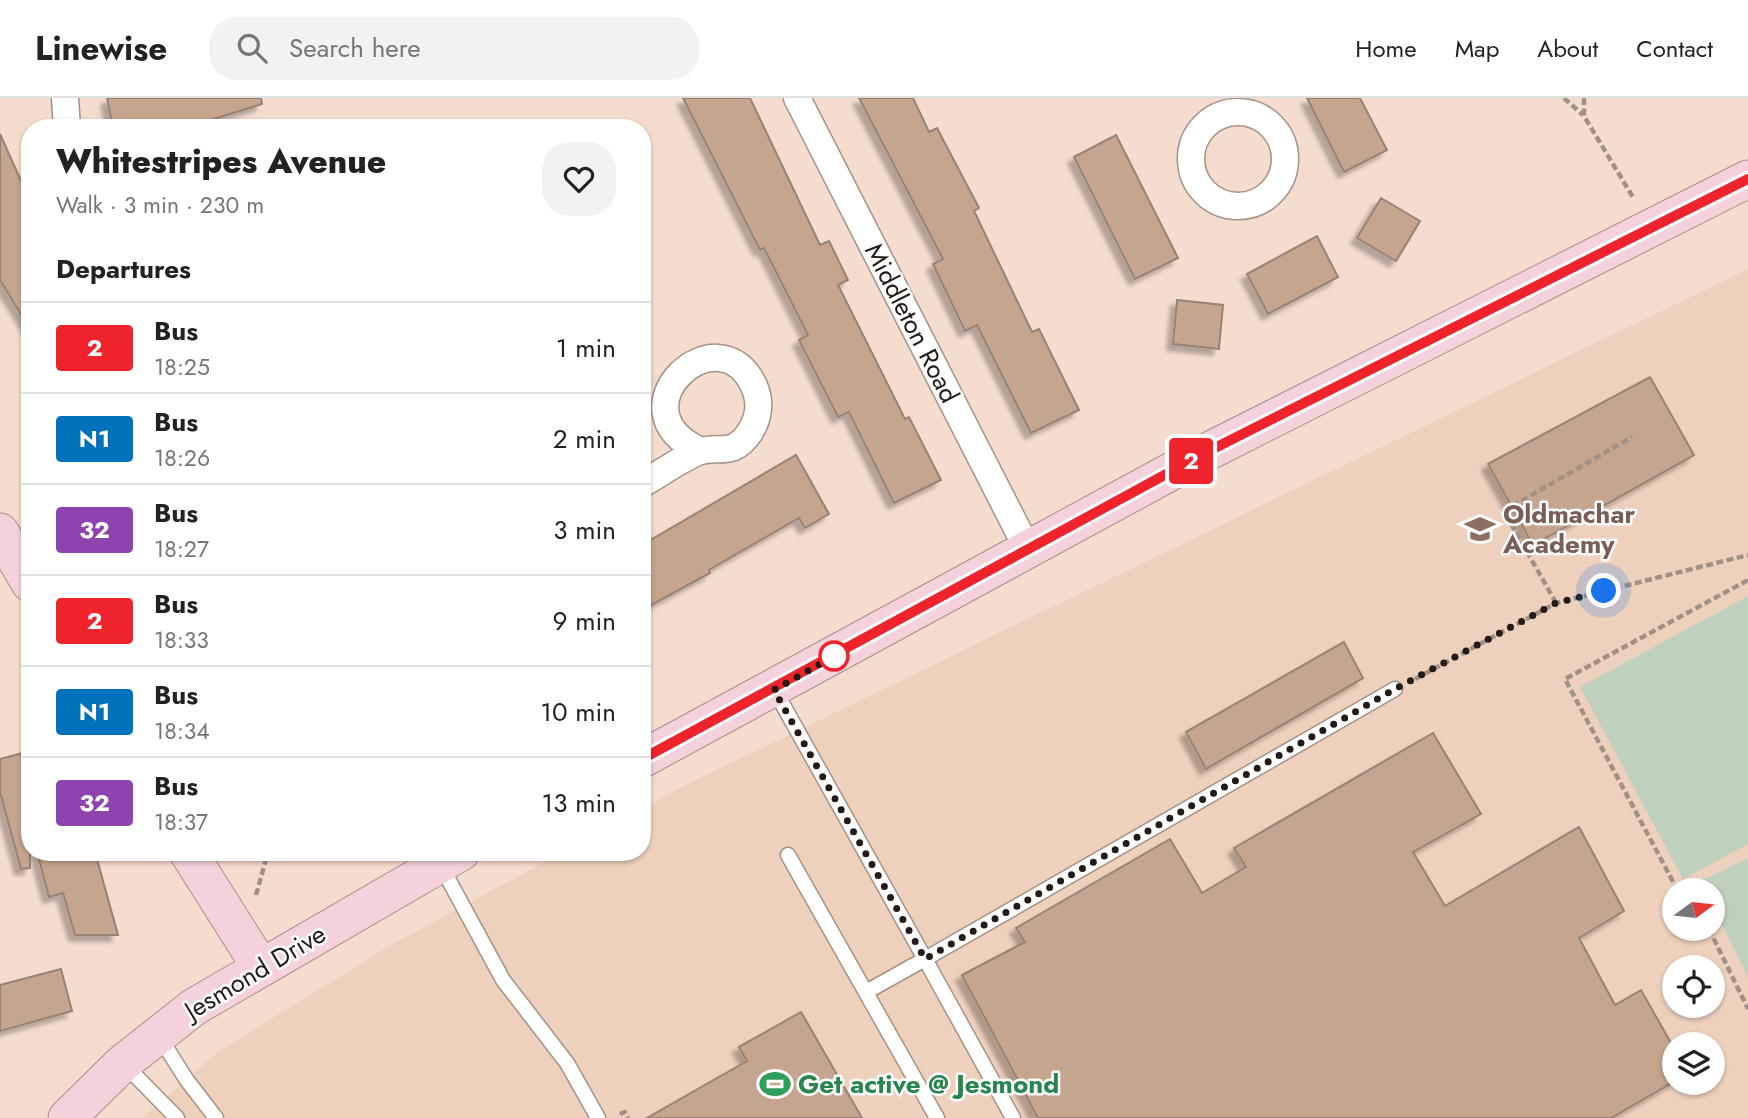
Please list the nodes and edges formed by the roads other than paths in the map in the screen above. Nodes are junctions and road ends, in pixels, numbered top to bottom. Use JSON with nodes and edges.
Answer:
{"nodes":[{"id":1,"x":65,"y":98,"type":"edge"},
{"id":2,"x":797,"y":98,"type":"edge"},
{"id":3,"x":66,"y":119,"type":"edge"},
{"id":4,"x":1748,"y":179,"type":"edge"},
{"id":5,"x":701,"y":451,"type":"dead end"},
{"id":6,"x":651,"y":479,"type":"edge"},
{"id":7,"x":0,"y":532,"type":"edge"},
{"id":8,"x":1027,"y":548,"type":"junction"},
{"id":9,"x":21,"y":568,"type":"edge"},
{"id":10,"x":1395,"y":689,"type":"road end"},
{"id":11,"x":774,"y":690,"type":"junction"},
{"id":12,"x":651,"y":754,"type":"edge"},
{"id":13,"x":788,"y":855,"type":"dead end"},
{"id":14,"x":194,"y":861,"type":"edge"},
{"id":15,"x":445,"y":861,"type":"edge"},
{"id":16,"x":451,"y":861,"type":"edge"},
{"id":17,"x":925,"y":959,"type":"junction"},
{"id":18,"x":260,"y":966,"type":"junction"},
{"id":19,"x":866,"y":992,"type":"junction"},
{"id":20,"x":158,"y":1034,"type":"junction"},
{"id":21,"x":123,"y":1063,"type":"junction"},
{"id":22,"x":67,"y":1118,"type":"edge"},
{"id":23,"x":177,"y":1118,"type":"edge"},
{"id":24,"x":216,"y":1118,"type":"edge"},
{"id":25,"x":598,"y":1118,"type":"edge"},
{"id":26,"x":937,"y":1118,"type":"edge"},
{"id":27,"x":1013,"y":1118,"type":"edge"}],
"edges":[{"from":1,"to":3,"type":"street"},
{"from":2,"to":8,"type":"street","name":"Middleton Road"},
{"from":4,"to":8,"type":"street"},
{"from":5,"to":6,"type":"street"},
{"from":7,"to":9,"type":"street"},
{"from":8,"to":11,"type":"street"},
{"from":10,"to":17,"type":"lane"},
{"from":11,"to":12,"type":"street"},
{"from":11,"to":17,"type":"lane"},
{"from":13,"to":19,"type":"lane"},
{"from":14,"to":18,"type":"street"},
{"from":15,"to":18,"type":"street","name":"Jesmond Drive"},
{"from":16,"to":25,"type":"lane"},
{"from":17,"to":19,"type":"lane"},
{"from":17,"to":27,"type":"lane"},
{"from":18,"to":20,"type":"street","name":"Jesmond Drive"},
{"from":19,"to":26,"type":"lane"},
{"from":20,"to":21,"type":"street","name":"Jesmond Drive"},
{"from":20,"to":24,"type":"lane"},
{"from":21,"to":22,"type":"street","name":"Jesmond Drive"},
{"from":21,"to":23,"type":"lane"}]}
